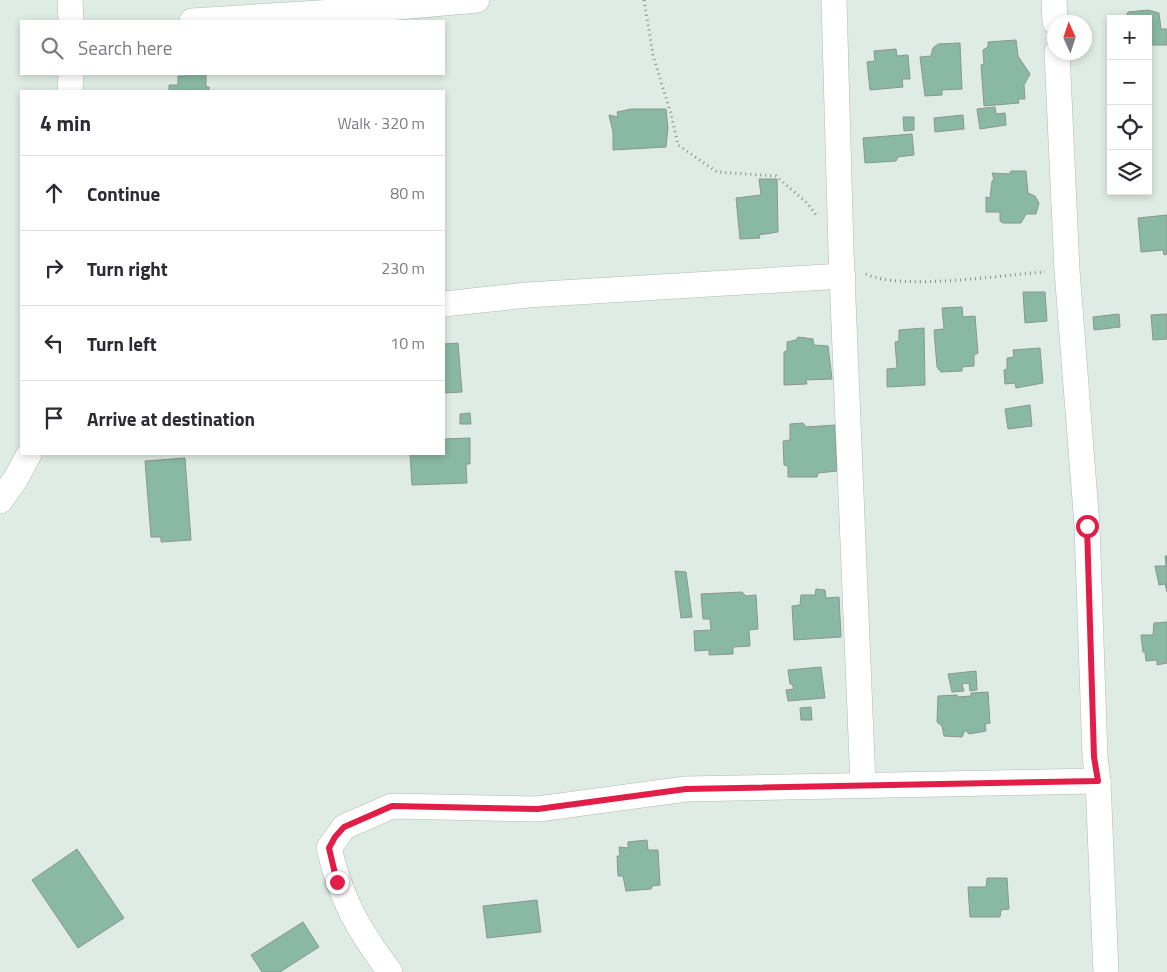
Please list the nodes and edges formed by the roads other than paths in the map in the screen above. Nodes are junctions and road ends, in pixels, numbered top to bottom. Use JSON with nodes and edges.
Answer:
{"nodes":[{"id":1,"x":70,"y":0,"type":"edge"},
{"id":2,"x":476,"y":0,"type":"edge"},
{"id":3,"x":834,"y":0,"type":"edge"},
{"id":4,"x":1054,"y":0,"type":"edge"},
{"id":5,"x":365,"y":5,"type":"edge"},
{"id":6,"x":1055,"y":15,"type":"edge"},
{"id":7,"x":71,"y":20,"type":"edge"},
{"id":8,"x":203,"y":20,"type":"edge"},
{"id":9,"x":1057,"y":60,"type":"edge"},
{"id":10,"x":70,"y":75,"type":"edge"},
{"id":11,"x":70,"y":90,"type":"edge"},
{"id":12,"x":843,"y":276,"type":"junction"},
{"id":13,"x":445,"y":304,"type":"edge"},
{"id":14,"x":28,"y":455,"type":"edge"},
{"id":15,"x":0,"y":501,"type":"edge"},
{"id":16,"x":1098,"y":781,"type":"junction"},
{"id":17,"x":863,"y":786,"type":"junction"},
{"id":18,"x":390,"y":972,"type":"edge"},
{"id":19,"x":1106,"y":972,"type":"edge"}],
"edges":[{"from":1,"to":7,"type":"street"},
{"from":2,"to":5,"type":"street"},
{"from":3,"to":12,"type":"street"},
{"from":4,"to":6,"type":"street"},
{"from":5,"to":8,"type":"street"},
{"from":9,"to":16,"type":"street"},
{"from":10,"to":11,"type":"street"},
{"from":12,"to":13,"type":"street"},
{"from":12,"to":17,"type":"street"},
{"from":14,"to":15,"type":"street"},
{"from":16,"to":17,"type":"street"},
{"from":16,"to":19,"type":"street"},
{"from":17,"to":18,"type":"street"}]}
